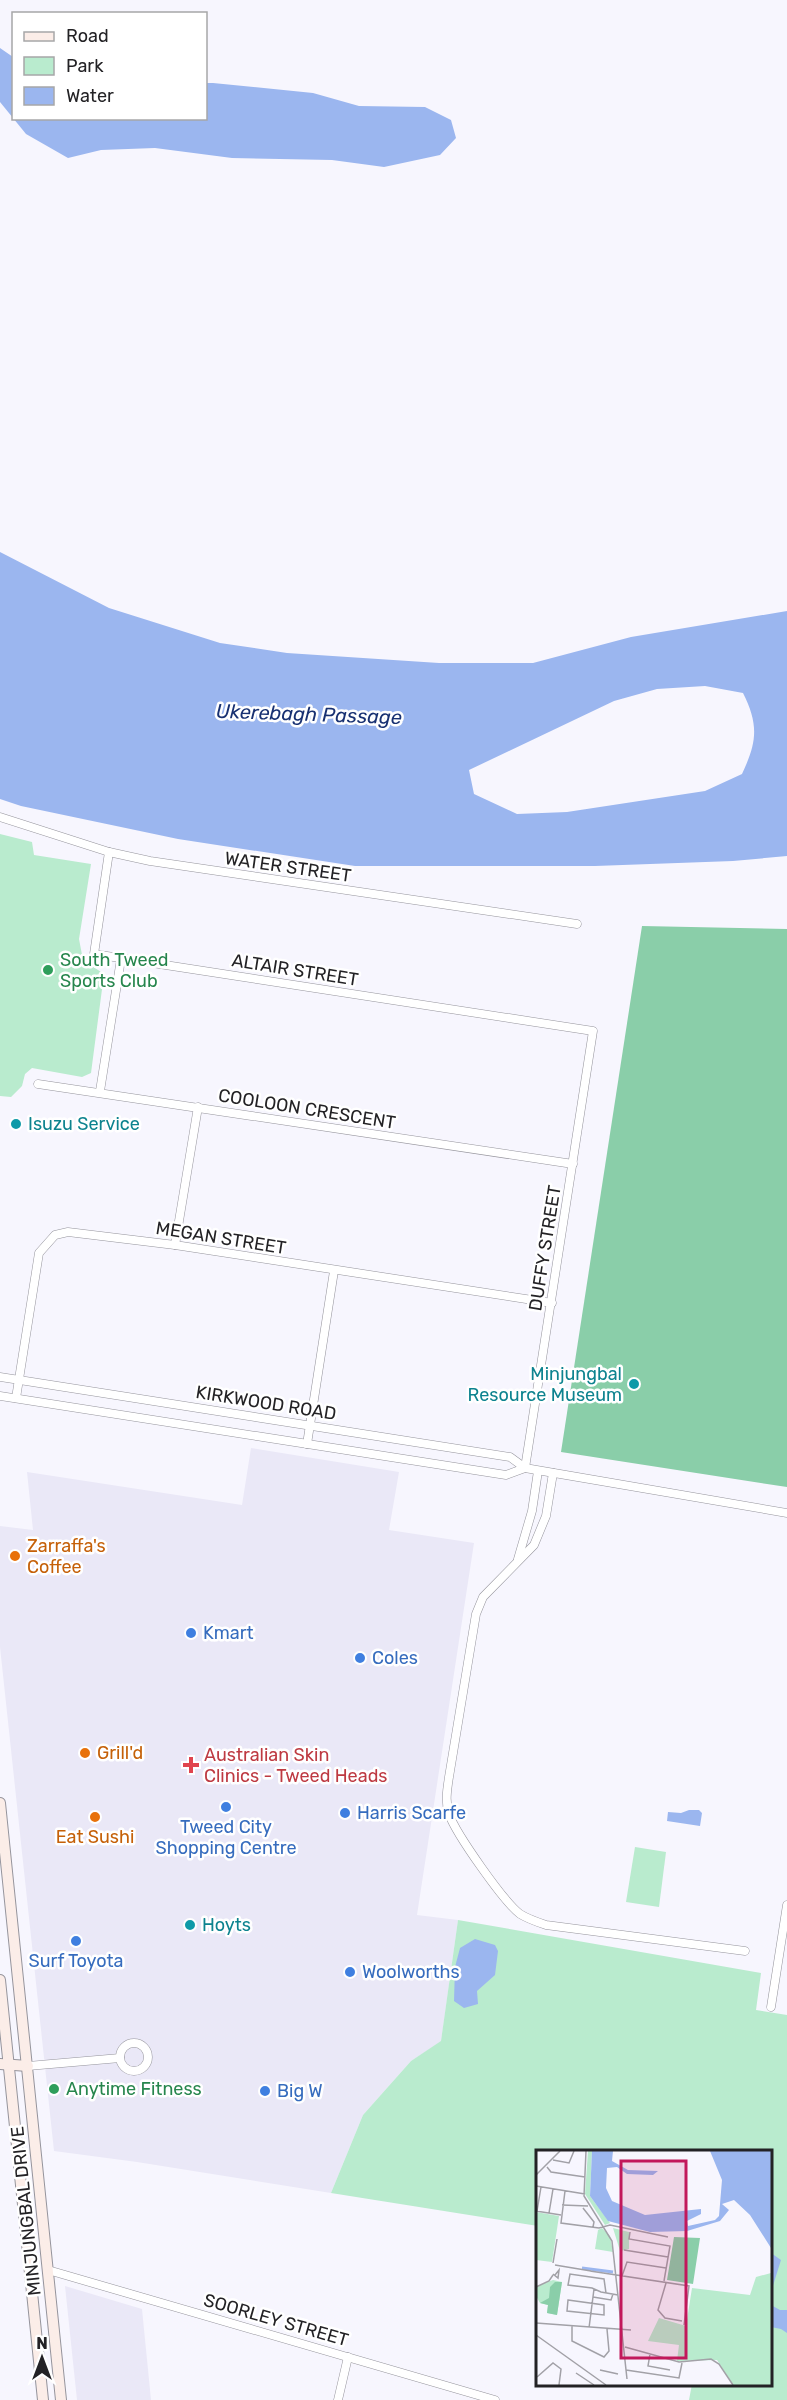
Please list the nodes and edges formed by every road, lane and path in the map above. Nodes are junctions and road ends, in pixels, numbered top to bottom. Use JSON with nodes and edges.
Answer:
{"nodes":[{"id":1,"x":0,"y":817,"type":"edge"},
{"id":2,"x":109,"y":852,"type":"junction"},
{"id":3,"x":577,"y":924,"type":"dead end"},
{"id":4,"x":121,"y":959,"type":"junction"},
{"id":5,"x":593,"y":1031,"type":"joint"},
{"id":6,"x":38,"y":1084,"type":"dead end"},
{"id":7,"x":100,"y":1091,"type":"junction"},
{"id":8,"x":198,"y":1107,"type":"junction"},
{"id":9,"x":573,"y":1164,"type":"junction"},
{"id":10,"x":175,"y":1245,"type":"junction"},
{"id":11,"x":334,"y":1270,"type":"junction"},
{"id":12,"x":552,"y":1303,"type":"junction"},
{"id":13,"x":0,"y":1377,"type":"edge"},
{"id":14,"x":19,"y":1380,"type":"junction"},
{"id":15,"x":0,"y":1396,"type":"edge"},
{"id":16,"x":16,"y":1398,"type":"junction"},
{"id":17,"x":310,"y":1425,"type":"junction"},
{"id":18,"x":307,"y":1444,"type":"junction"},
{"id":19,"x":525,"y":1468,"type":"junction"},
{"id":20,"x":538,"y":1471,"type":"junction"},
{"id":21,"x":553,"y":1473,"type":"junction"},
{"id":22,"x":787,"y":1513,"type":"edge"},
{"id":23,"x":518,"y":1560,"type":"junction"},
{"id":24,"x":0,"y":1803,"type":"edge"},
{"id":25,"x":787,"y":1905,"type":"edge"},
{"id":26,"x":745,"y":1951,"type":"dead end"},
{"id":27,"x":0,"y":1980,"type":"edge"},
{"id":28,"x":771,"y":2007,"type":"dead end"},
{"id":29,"x":4,"y":2020,"type":"junction"},
{"id":30,"x":0,"y":2032,"type":"edge"},
{"id":31,"x":120,"y":2058,"type":"dead end"},
{"id":32,"x":4,"y":2064,"type":"edge"},
{"id":33,"x":28,"y":2066,"type":"junction"},
{"id":34,"x":48,"y":2270,"type":"junction"},
{"id":35,"x":348,"y":2357,"type":"junction"},
{"id":36,"x":43,"y":2400,"type":"edge"},
{"id":37,"x":61,"y":2400,"type":"edge"},
{"id":38,"x":338,"y":2400,"type":"edge"},
{"id":39,"x":495,"y":2400,"type":"edge"}],
"edges":[{"from":1,"to":2,"type":"street","name":"WATER STREET"},
{"from":2,"to":3,"type":"street","name":"WATER STREET"},
{"from":2,"to":4,"type":"street","name":"ALTAIR STREET"},
{"from":4,"to":5,"type":"street","name":"ALTAIR STREET"},
{"from":4,"to":7,"type":"street"},
{"from":5,"to":9,"type":"street","name":"DUFFY STREET"},
{"from":6,"to":7,"type":"street","name":"COOLOON CRESCENT"},
{"from":7,"to":8,"type":"street","name":"COOLOON CRESCENT"},
{"from":8,"to":9,"type":"street","name":"COOLOON CRESCENT"},
{"from":8,"to":10,"type":"street"},
{"from":9,"to":12,"type":"street","name":"DUFFY STREET"},
{"from":10,"to":11,"type":"street","name":"MEGAN STREET"},
{"from":10,"to":14,"type":"street","name":"MEGAN STREET"},
{"from":11,"to":12,"type":"street","name":"MEGAN STREET"},
{"from":11,"to":17,"type":"street"},
{"from":12,"to":19,"type":"street","name":"DUFFY STREET"},
{"from":13,"to":14,"type":"street","name":"KIRKWOOD ROAD"},
{"from":14,"to":16,"type":"street","name":"MEGAN STREET"},
{"from":14,"to":17,"type":"street","name":"KIRKWOOD ROAD"},
{"from":15,"to":16,"type":"street","name":"KIRKWOOD ROAD"},
{"from":16,"to":18,"type":"street","name":"KIRKWOOD ROAD"},
{"from":17,"to":18,"type":"street"},
{"from":17,"to":19,"type":"street","name":"KIRKWOOD ROAD"},
{"from":18,"to":19,"type":"street","name":"KIRKWOOD ROAD"},
{"from":19,"to":20,"type":"street","name":"KIRKWOOD ROAD"},
{"from":20,"to":21,"type":"street","name":"KIRKWOOD ROAD"},
{"from":20,"to":23,"type":"street"},
{"from":21,"to":22,"type":"street","name":"KIRKWOOD ROAD"},
{"from":21,"to":23,"type":"street"},
{"from":23,"to":26,"type":"street"},
{"from":24,"to":33,"type":"main road","name":"MINJUNGBAL DRIVE"},
{"from":25,"to":28,"type":"street"},
{"from":27,"to":29,"type":"main road","name":"MINJUNGBAL DRIVE"},
{"from":29,"to":30,"type":"main road"},
{"from":29,"to":32,"type":"main road","name":"MINJUNGBAL DRIVE"},
{"from":31,"to":33,"type":"street"},
{"from":32,"to":33,"type":"main road"},
{"from":32,"to":36,"type":"main road","name":"MINJUNGBAL DRIVE"},
{"from":33,"to":34,"type":"main road","name":"MINJUNGBAL DRIVE"},
{"from":34,"to":35,"type":"street","name":"SOORLEY STREET"},
{"from":34,"to":37,"type":"main road","name":"MINJUNGBAL DRIVE"},
{"from":35,"to":38,"type":"street"},
{"from":35,"to":39,"type":"street","name":"SOORLEY STREET"}]}
